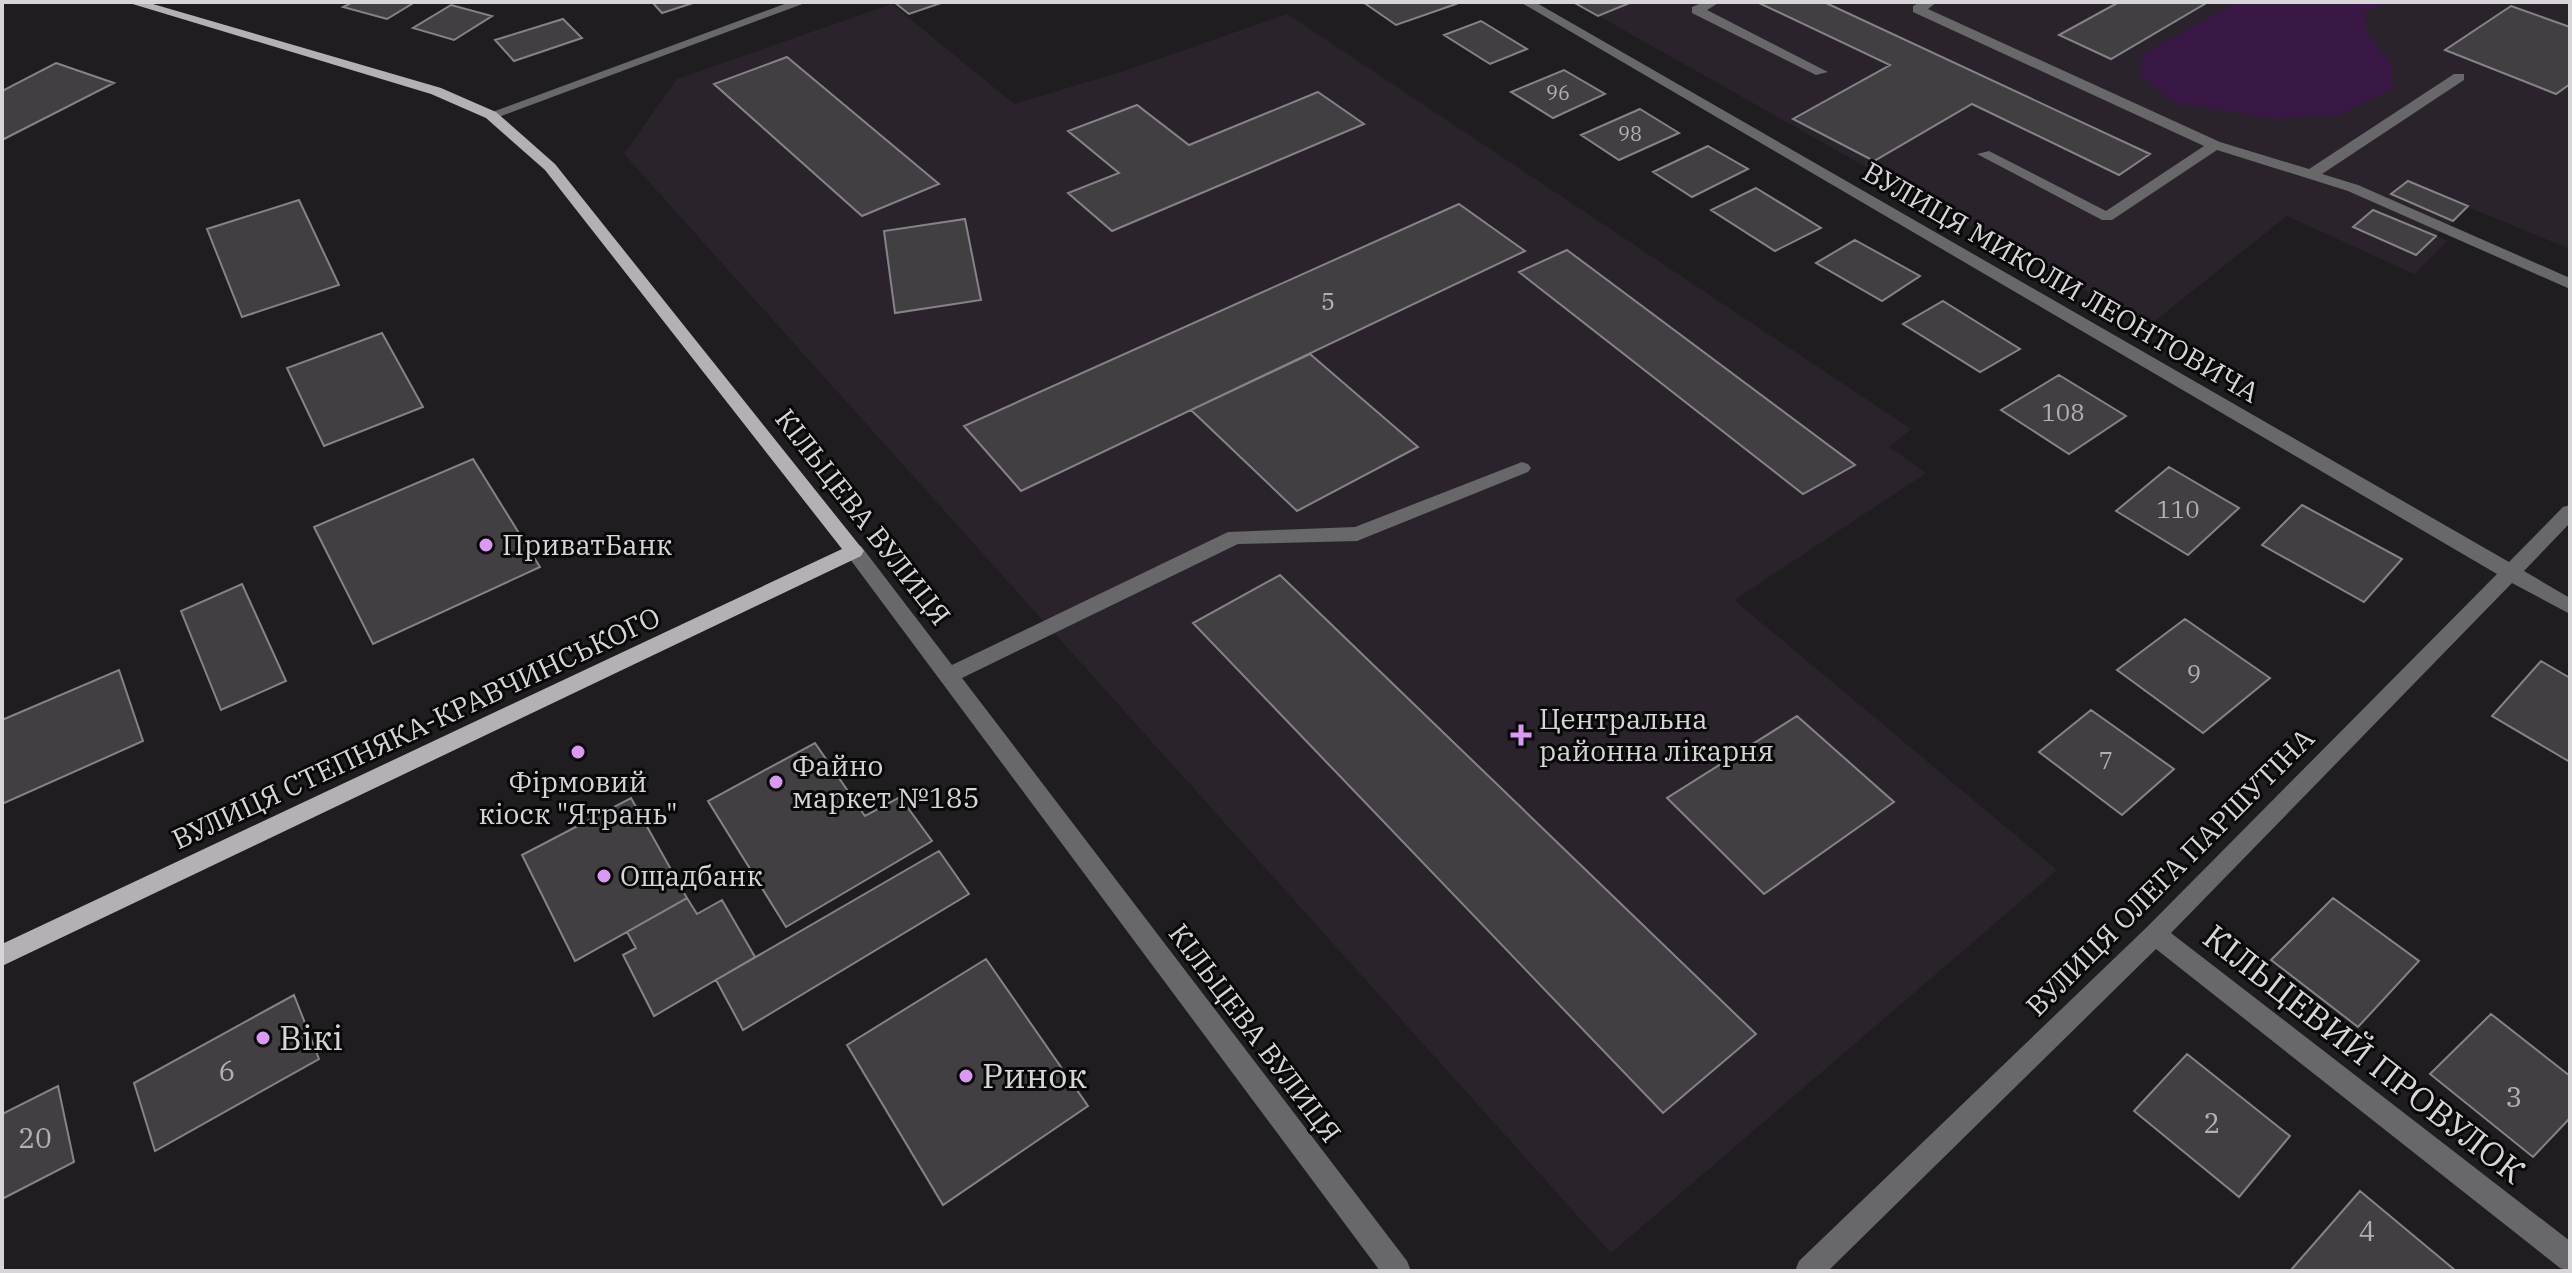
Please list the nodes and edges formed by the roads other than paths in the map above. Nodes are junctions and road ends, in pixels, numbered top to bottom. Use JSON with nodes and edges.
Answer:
{"nodes":[{"id":1,"x":132,"y":2,"type":"edge"},
{"id":2,"x":802,"y":2,"type":"edge"},
{"id":3,"x":1526,"y":2,"type":"edge"},
{"id":4,"x":1714,"y":2,"type":"edge"},
{"id":5,"x":1903,"y":2,"type":"edge"},
{"id":6,"x":1924,"y":6,"type":"edge"},
{"id":7,"x":1821,"y":72,"type":"dead end"},
{"id":8,"x":2459,"y":77,"type":"dead end"},
{"id":9,"x":491,"y":115,"type":"junction"},
{"id":10,"x":2215,"y":145,"type":"junction"},
{"id":11,"x":1984,"y":154,"type":"dead end"},
{"id":12,"x":2310,"y":175,"type":"junction"},
{"id":13,"x":2570,"y":284,"type":"edge"},
{"id":14,"x":1522,"y":468,"type":"dead end"},
{"id":15,"x":2570,"y":512,"type":"edge"},
{"id":16,"x":854,"y":551,"type":"junction"},
{"id":17,"x":2510,"y":573,"type":"junction"},
{"id":18,"x":2570,"y":607,"type":"edge"},
{"id":19,"x":948,"y":676,"type":"junction"},
{"id":20,"x":2155,"y":934,"type":"junction"},
{"id":21,"x":2,"y":955,"type":"edge"},
{"id":22,"x":2570,"y":1258,"type":"edge"},
{"id":23,"x":1397,"y":1271,"type":"edge"},
{"id":24,"x":1809,"y":1271,"type":"edge"}],
"edges":[{"from":1,"to":9,"type":"main road","name":"КІЛЬЦЕВА ВУЛИЦЯ"},
{"from":2,"to":9,"type":"street"},
{"from":3,"to":17,"type":"street","name":"ВУЛИЦЯ МИКОЛИ ЛЕОНТОВИЧА"},
{"from":4,"to":7,"type":"street"},
{"from":5,"to":6,"type":"street"},
{"from":6,"to":10,"type":"street"},
{"from":8,"to":12,"type":"street"},
{"from":9,"to":16,"type":"main road","name":"КІЛЬЦЕВА ВУЛИЦЯ"},
{"from":10,"to":11,"type":"street"},
{"from":10,"to":12,"type":"street"},
{"from":12,"to":13,"type":"street"},
{"from":14,"to":19,"type":"street"},
{"from":15,"to":17,"type":"street","name":"ВУЛИЦЯ ОЛЕГА ПАРШУТІНА"},
{"from":16,"to":19,"type":"street","name":"КІЛЬЦЕВА ВУЛИЦЯ"},
{"from":16,"to":21,"type":"main road","name":"ВУЛИЦЯ СТЕПНЯКА-КРАВЧИНСЬКОГО"},
{"from":17,"to":18,"type":"street","name":"ВУЛИЦЯ МИКОЛИ ЛЕОНТОВИЧА"},
{"from":17,"to":20,"type":"street","name":"ВУЛИЦЯ ОЛЕГА ПАРШУТІНА"},
{"from":19,"to":23,"type":"street","name":"КІЛЬЦЕВА ВУЛИЦЯ"},
{"from":20,"to":22,"type":"street","name":"КІЛЬЦЕВИЙ ПРОВУЛОК"},
{"from":20,"to":24,"type":"street","name":"ВУЛИЦЯ ОЛЕГА ПАРШУТІНА"}]}
